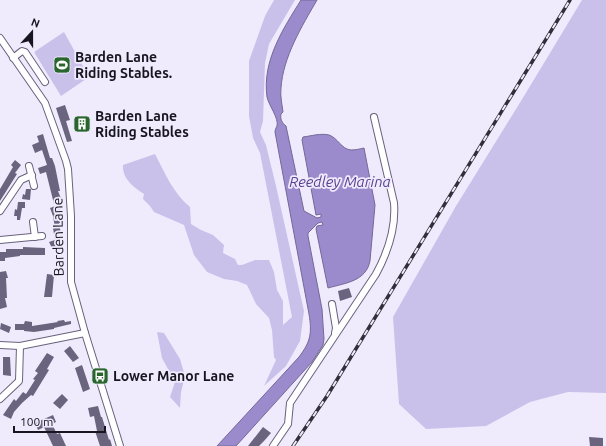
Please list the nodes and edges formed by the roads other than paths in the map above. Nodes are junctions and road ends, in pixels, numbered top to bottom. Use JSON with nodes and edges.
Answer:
{"nodes":[{"id":1,"x":0,"y":38,"type":"edge"},
{"id":2,"x":13,"y":58,"type":"junction"},
{"id":3,"x":45,"y":82,"type":"dead end"},
{"id":4,"x":374,"y":117,"type":"dead end"},
{"id":5,"x":29,"y":166,"type":"dead end"},
{"id":6,"x":32,"y":175,"type":"junction"},
{"id":7,"x":34,"y":186,"type":"dead end"},
{"id":8,"x":0,"y":211,"type":"edge"},
{"id":9,"x":33,"y":222,"type":"dead end"},
{"id":10,"x":42,"y":236,"type":"dead end"},
{"id":11,"x":35,"y":237,"type":"junction"},
{"id":12,"x":0,"y":240,"type":"edge"},
{"id":13,"x":332,"y":304,"type":"dead end"},
{"id":14,"x":85,"y":333,"type":"junction"},
{"id":15,"x":335,"y":335,"type":"junction"},
{"id":16,"x":0,"y":345,"type":"edge"},
{"id":17,"x":20,"y":346,"type":"junction"},
{"id":18,"x":0,"y":399,"type":"edge"},
{"id":19,"x":120,"y":446,"type":"edge"},
{"id":20,"x":273,"y":446,"type":"edge"}],
"edges":[{"from":1,"to":2,"type":"street","name":"Barden Lane"},
{"from":2,"to":3,"type":"street"},
{"from":2,"to":14,"type":"street","name":"Barden Lane"},
{"from":4,"to":15,"type":"street"},
{"from":5,"to":6,"type":"street"},
{"from":6,"to":7,"type":"street"},
{"from":6,"to":8,"type":"street"},
{"from":9,"to":11,"type":"street"},
{"from":10,"to":11,"type":"street"},
{"from":11,"to":12,"type":"street"},
{"from":13,"to":15,"type":"street"},
{"from":14,"to":17,"type":"street"},
{"from":14,"to":19,"type":"street","name":"Barden Lane"},
{"from":15,"to":20,"type":"street"},
{"from":16,"to":17,"type":"street"},
{"from":17,"to":18,"type":"street"}]}
